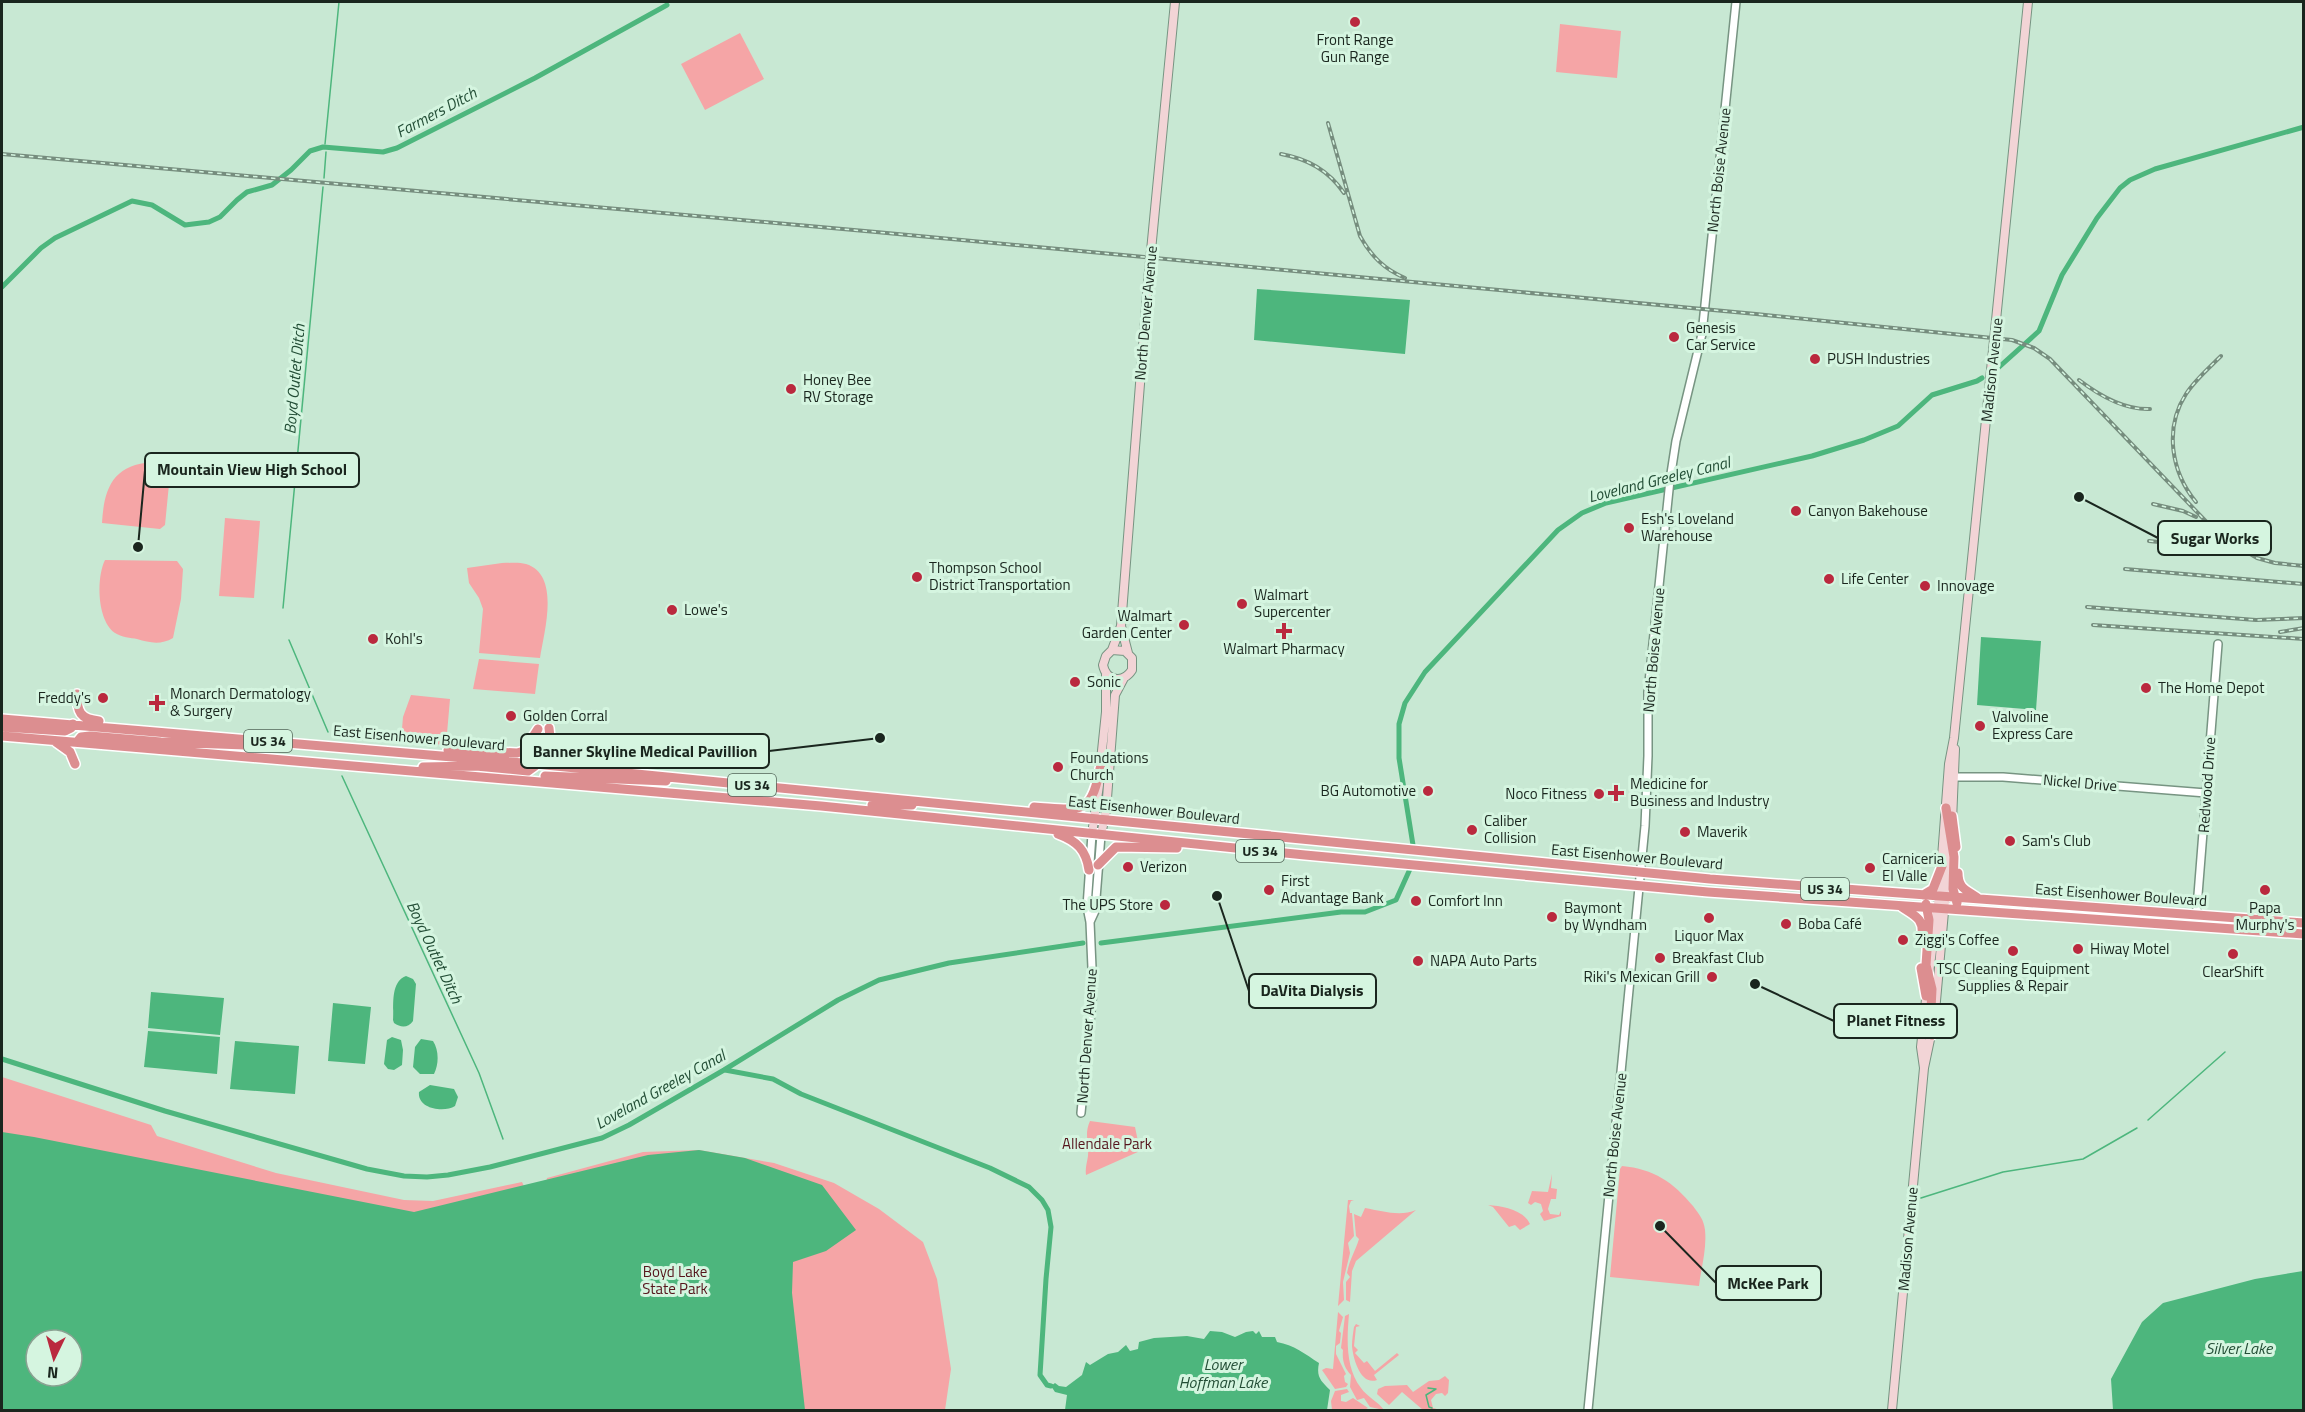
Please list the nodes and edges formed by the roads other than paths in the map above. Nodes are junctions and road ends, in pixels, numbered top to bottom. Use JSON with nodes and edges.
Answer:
{"nodes":[{"id":1,"x":1175,"y":2,"type":"edge"},
{"id":2,"x":1736,"y":2,"type":"edge"},
{"id":3,"x":2028,"y":2,"type":"edge"},
{"id":4,"x":1120,"y":626,"type":"junction"},
{"id":5,"x":2218,"y":644,"type":"dead end"},
{"id":6,"x":1112,"y":650,"type":"junction"},
{"id":7,"x":1128,"y":653,"type":"junction"},
{"id":8,"x":1106,"y":673,"type":"junction"},
{"id":9,"x":1124,"y":678,"type":"junction"},
{"id":10,"x":77,"y":694,"type":"dead end"},
{"id":11,"x":2,"y":719,"type":"edge"},
{"id":12,"x":73,"y":724,"type":"junction"},
{"id":13,"x":2,"y":727,"type":"edge"},
{"id":14,"x":549,"y":728,"type":"dead end"},
{"id":15,"x":538,"y":729,"type":"dead end"},
{"id":16,"x":145,"y":730,"type":"junction"},
{"id":17,"x":2,"y":736,"type":"edge"},
{"id":18,"x":1954,"y":738,"type":"junction"},
{"id":19,"x":54,"y":740,"type":"junction"},
{"id":20,"x":77,"y":742,"type":"junction"},
{"id":21,"x":281,"y":742,"type":"junction"},
{"id":22,"x":382,"y":750,"type":"junction"},
{"id":23,"x":75,"y":764,"type":"dead end"},
{"id":24,"x":1101,"y":764,"type":"junction"},
{"id":25,"x":535,"y":766,"type":"dead end"},
{"id":26,"x":393,"y":769,"type":"junction"},
{"id":27,"x":636,"y":774,"type":"junction"},
{"id":28,"x":1955,"y":777,"type":"junction"},
{"id":29,"x":698,"y":780,"type":"junction"},
{"id":30,"x":534,"y":781,"type":"junction"},
{"id":31,"x":2206,"y":793,"type":"junction"},
{"id":32,"x":939,"y":803,"type":"junction"},
{"id":33,"x":831,"y":807,"type":"junction"},
{"id":34,"x":1949,"y":812,"type":"junction"},
{"id":35,"x":1100,"y":820,"type":"junction"},
{"id":36,"x":1017,"y":826,"type":"junction"},
{"id":37,"x":1097,"y":834,"type":"junction"},
{"id":38,"x":1185,"y":843,"type":"junction"},
{"id":39,"x":1942,"y":866,"type":"junction"},
{"id":40,"x":1094,"y":868,"type":"junction"},
{"id":41,"x":1640,"y":873,"type":"junction"},
{"id":42,"x":1639,"y":886,"type":"junction"},
{"id":43,"x":1789,"y":886,"type":"junction"},
{"id":44,"x":1741,"y":894,"type":"junction"},
{"id":45,"x":1918,"y":896,"type":"junction"},
{"id":46,"x":1946,"y":898,"type":"junction"},
{"id":47,"x":1981,"y":900,"type":"junction"},
{"id":48,"x":1900,"y":905,"type":"junction"},
{"id":49,"x":1927,"y":908,"type":"junction"},
{"id":50,"x":1941,"y":908,"type":"junction"},
{"id":51,"x":1967,"y":910,"type":"junction"},
{"id":52,"x":2196,"y":921,"type":"junction"},
{"id":53,"x":2304,"y":923,"type":"edge"},
{"id":54,"x":2304,"y":934,"type":"edge"},
{"id":55,"x":1929,"y":976,"type":"junction"},
{"id":56,"x":1926,"y":996,"type":"junction"},
{"id":57,"x":1932,"y":1035,"type":"junction"},
{"id":58,"x":1924,"y":1068,"type":"junction"},
{"id":59,"x":1082,"y":1113,"type":"dead end"},
{"id":60,"x":1588,"y":1410,"type":"edge"},
{"id":61,"x":1892,"y":1410,"type":"edge"}],
"edges":[{"from":1,"to":4,"type":"main road","name":"North Denver Avenue"},
{"from":2,"to":41,"type":"street","name":"North Boise Avenue"},
{"from":3,"to":18,"type":"main road","name":"Madison Avenue"},
{"from":4,"to":6,"type":"main road","name":"North Denver Avenue"},
{"from":4,"to":7,"type":"main road","name":"North Denver Avenue"},
{"from":5,"to":31,"type":"street","name":"Redwood Drive"},
{"from":6,"to":7,"type":"main road"},
{"from":6,"to":8,"type":"main road"},
{"from":7,"to":9,"type":"main road"},
{"from":8,"to":9,"type":"main road"},
{"from":8,"to":24,"type":"main road","name":"North Denver Avenue"},
{"from":9,"to":35,"type":"main road","name":"North Denver Avenue"},
{"from":10,"to":16,"type":"highway"},
{"from":11,"to":12,"type":"highway","name":"East Eisenhower Boulevard","number":"US 34"},
{"from":12,"to":13,"type":"highway"},
{"from":12,"to":16,"type":"highway","name":"East Eisenhower Boulevard","number":"US 34"},
{"from":14,"to":27,"type":"highway"},
{"from":15,"to":22,"type":"highway"},
{"from":16,"to":21,"type":"highway","name":"East Eisenhower Boulevard","number":"US 34"},
{"from":17,"to":19,"type":"highway","name":"East Eisenhower Boulevard","number":"US 34"},
{"from":18,"to":28,"type":"main road","name":"Madison Avenue"},
{"from":18,"to":34,"type":"main road","name":"Madison Avenue"},
{"from":19,"to":20,"type":"highway","name":"East Eisenhower Boulevard","number":"US 34"},
{"from":19,"to":23,"type":"highway"},
{"from":20,"to":21,"type":"highway"},
{"from":20,"to":26,"type":"highway","name":"East Eisenhower Boulevard","number":"US 34"},
{"from":21,"to":22,"type":"highway","name":"East Eisenhower Boulevard","number":"US 34"},
{"from":22,"to":27,"type":"highway","name":"East Eisenhower Boulevard","number":"US 34"},
{"from":24,"to":32,"type":"highway"},
{"from":24,"to":35,"type":"main road","name":"North Denver Avenue"},
{"from":25,"to":26,"type":"highway"},
{"from":26,"to":30,"type":"highway","name":"East Eisenhower Boulevard","number":"US 34"},
{"from":27,"to":29,"type":"highway","name":"East Eisenhower Boulevard","number":"US 34"},
{"from":28,"to":31,"type":"street","name":"Nickel Drive"},
{"from":28,"to":34,"type":"main road","name":"Madison Avenue"},
{"from":29,"to":30,"type":"highway"},
{"from":29,"to":32,"type":"highway","name":"East Eisenhower Boulevard","number":"US 34"},
{"from":30,"to":33,"type":"highway","name":"East Eisenhower Boulevard","number":"US 34"},
{"from":31,"to":52,"type":"street","name":"Redwood Drive"},
{"from":32,"to":33,"type":"highway"},
{"from":32,"to":35,"type":"highway","name":"East Eisenhower Boulevard","number":"US 34"},
{"from":33,"to":36,"type":"highway","name":"East Eisenhower Boulevard","number":"US 34"},
{"from":34,"to":39,"type":"main road","name":"Madison Avenue"},
{"from":34,"to":46,"type":"highway"},
{"from":34,"to":47,"type":"highway"},
{"from":35,"to":37,"type":"main road","name":"North Denver Avenue"},
{"from":35,"to":41,"type":"highway","name":"East Eisenhower Boulevard","number":"US 34"},
{"from":36,"to":37,"type":"highway","name":"East Eisenhower Boulevard","number":"US 34"},
{"from":36,"to":40,"type":"highway"},
{"from":37,"to":38,"type":"highway","name":"East Eisenhower Boulevard","number":"US 34"},
{"from":37,"to":40,"type":"street","name":"North Denver Avenue"},
{"from":38,"to":40,"type":"highway"},
{"from":38,"to":42,"type":"highway","name":"East Eisenhower Boulevard","number":"US 34"},
{"from":39,"to":45,"type":"highway"},
{"from":39,"to":46,"type":"main road","name":"Madison Avenue"},
{"from":40,"to":59,"type":"street","name":"North Denver Avenue"},
{"from":41,"to":42,"type":"street","name":"North Boise Avenue"},
{"from":41,"to":43,"type":"highway","name":"East Eisenhower Boulevard","number":"US 34"},
{"from":42,"to":44,"type":"highway","name":"East Eisenhower Boulevard","number":"US 34"},
{"from":42,"to":60,"type":"street","name":"North Boise Avenue"},
{"from":43,"to":44,"type":"highway"},
{"from":43,"to":45,"type":"highway","name":"East Eisenhower Boulevard","number":"US 34"},
{"from":44,"to":48,"type":"highway","name":"East Eisenhower Boulevard","number":"US 34"},
{"from":45,"to":46,"type":"highway","name":"East Eisenhower Boulevard","number":"US 34"},
{"from":45,"to":49,"type":"highway"},
{"from":46,"to":47,"type":"highway","name":"East Eisenhower Boulevard","number":"US 34"},
{"from":46,"to":50,"type":"main road","name":"Madison Avenue"},
{"from":46,"to":51,"type":"highway"},
{"from":47,"to":52,"type":"highway","name":"East Eisenhower Boulevard","number":"US 34"},
{"from":48,"to":49,"type":"highway","name":"East Eisenhower Boulevard","number":"US 34"},
{"from":48,"to":56,"type":"highway"},
{"from":49,"to":50,"type":"highway","name":"East Eisenhower Boulevard","number":"US 34"},
{"from":49,"to":55,"type":"highway"},
{"from":50,"to":51,"type":"highway","name":"East Eisenhower Boulevard","number":"US 34"},
{"from":50,"to":55,"type":"main road","name":"Madison Avenue"},
{"from":50,"to":57,"type":"main road","name":"Madison Avenue"},
{"from":51,"to":52,"type":"highway","name":"East Eisenhower Boulevard","number":"US 34"},
{"from":52,"to":53,"type":"highway","name":"East Eisenhower Boulevard","number":"US 34"},
{"from":52,"to":54,"type":"highway","name":"East Eisenhower Boulevard","number":"US 34"},
{"from":55,"to":56,"type":"main road","name":"Madison Avenue"},
{"from":55,"to":57,"type":"highway"},
{"from":56,"to":58,"type":"main road","name":"Madison Avenue"},
{"from":57,"to":58,"type":"main road","name":"Madison Avenue"},
{"from":58,"to":61,"type":"main road","name":"Madison Avenue"}]}
